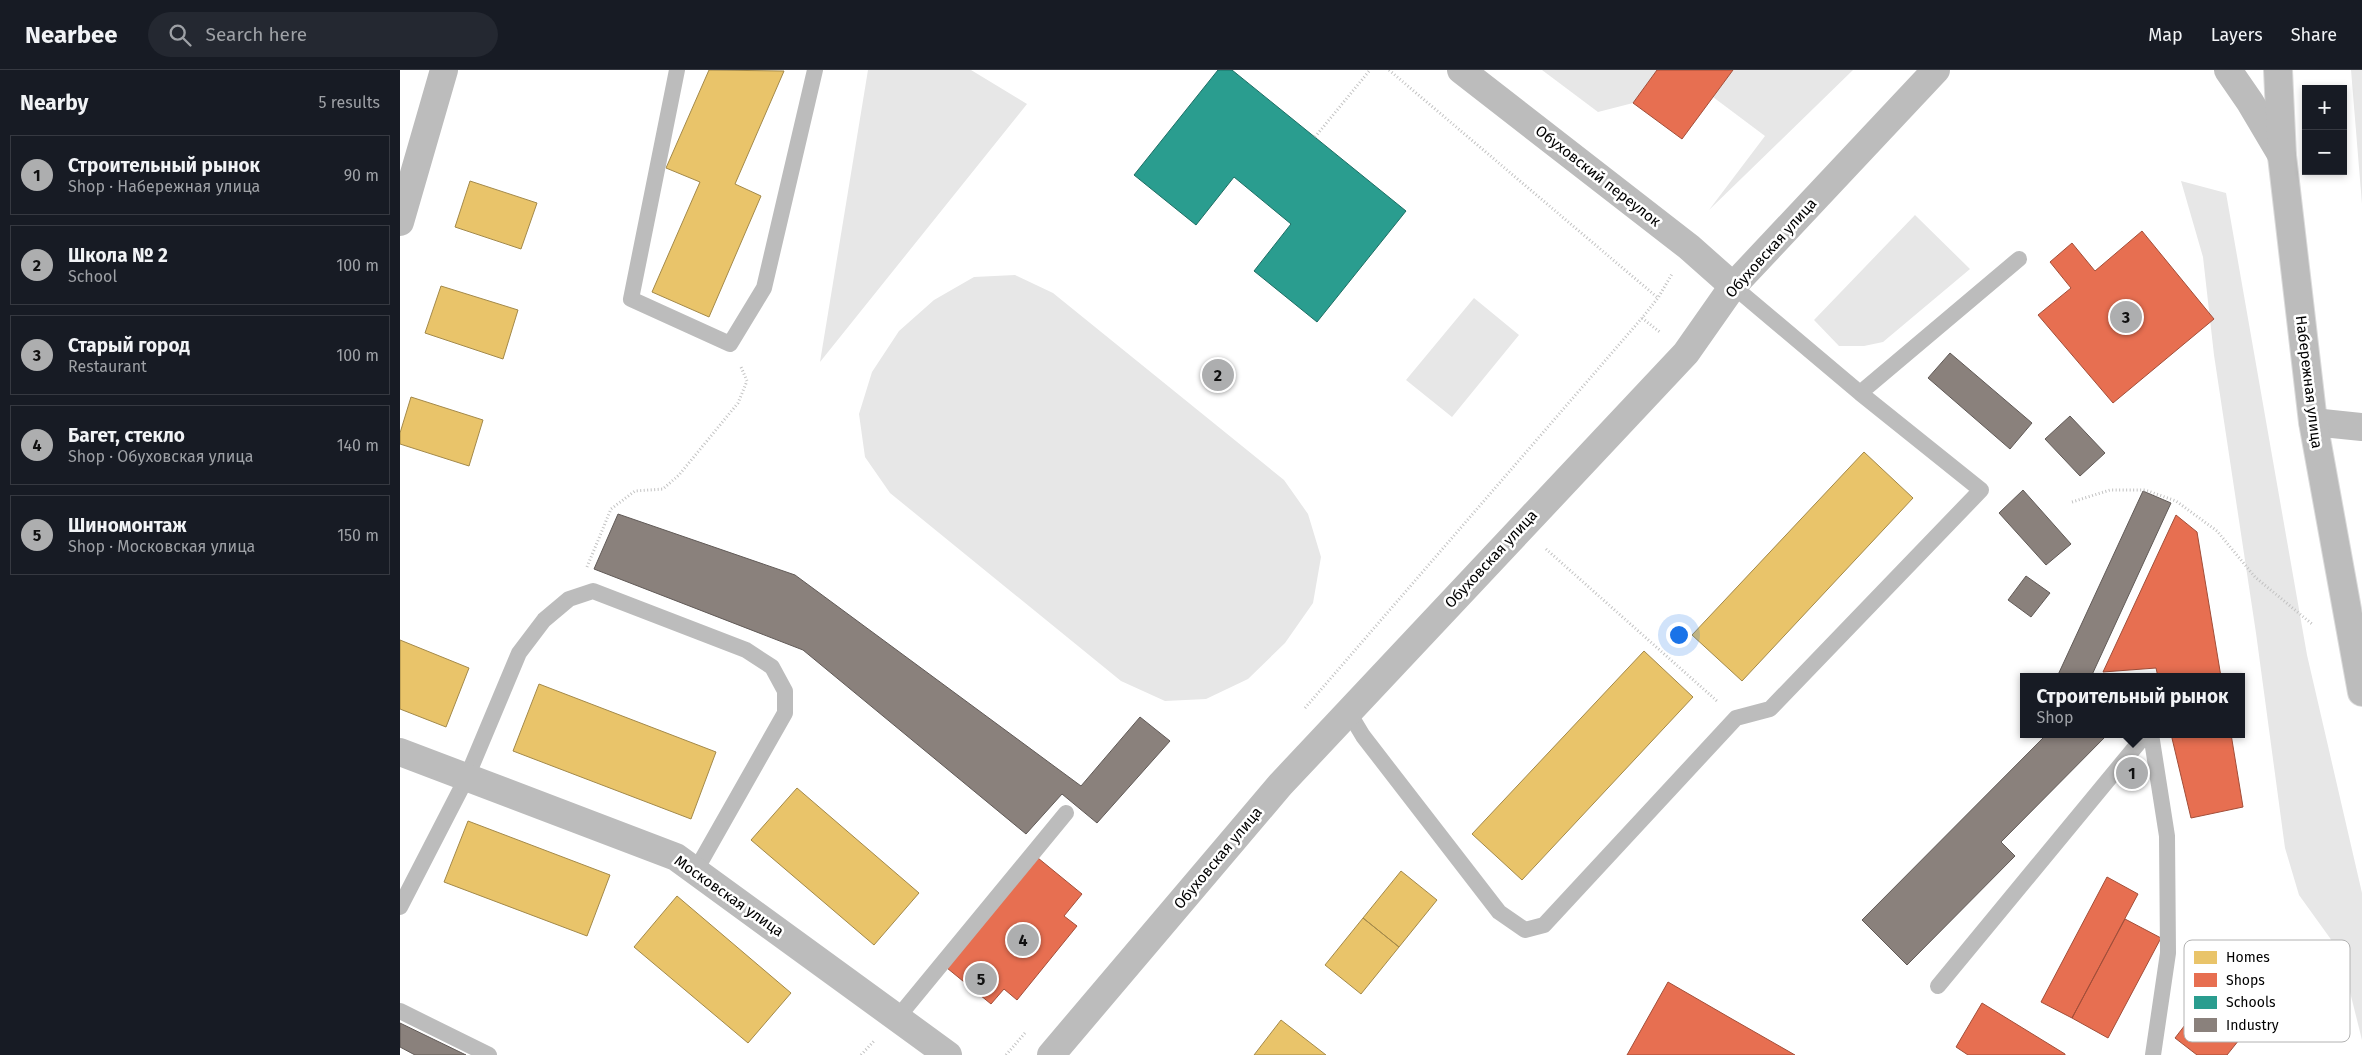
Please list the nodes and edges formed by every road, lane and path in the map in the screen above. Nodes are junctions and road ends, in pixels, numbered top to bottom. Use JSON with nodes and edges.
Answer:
{"nodes":[{"id":1,"x":444,"y":70,"type":"edge"},
{"id":2,"x":677,"y":70,"type":"edge"},
{"id":3,"x":815,"y":70,"type":"edge"},
{"id":4,"x":1370,"y":70,"type":"edge"},
{"id":5,"x":1389,"y":70,"type":"edge"},
{"id":6,"x":1461,"y":70,"type":"edge"},
{"id":7,"x":1936,"y":70,"type":"edge"},
{"id":8,"x":2228,"y":70,"type":"edge"},
{"id":9,"x":2278,"y":70,"type":"edge"},
{"id":10,"x":1315,"y":137,"type":"dead end"},
{"id":11,"x":2282,"y":156,"type":"junction"},
{"id":12,"x":400,"y":222,"type":"edge"},
{"id":13,"x":2018,"y":259,"type":"dead end"},
{"id":14,"x":1674,"y":270,"type":"dead end"},
{"id":15,"x":1733,"y":286,"type":"junction"},
{"id":16,"x":1658,"y":298,"type":"junction"},
{"id":17,"x":730,"y":344,"type":"junction"},
{"id":18,"x":1860,"y":393,"type":"junction"},
{"id":19,"x":2313,"y":422,"type":"junction"},
{"id":20,"x":2362,"y":427,"type":"edge"},
{"id":21,"x":2072,"y":502,"type":"dead end"},
{"id":22,"x":1545,"y":549,"type":"dead end"},
{"id":23,"x":583,"y":594,"type":"junction"},
{"id":24,"x":2312,"y":624,"type":"dead end"},
{"id":25,"x":2362,"y":692,"type":"edge"},
{"id":26,"x":1304,"y":709,"type":"dead end"},
{"id":27,"x":1348,"y":711,"type":"junction"},
{"id":28,"x":1736,"y":718,"type":"junction"},
{"id":29,"x":2143,"y":738,"type":"edge"},
{"id":30,"x":2152,"y":738,"type":"edge"},
{"id":31,"x":400,"y":752,"type":"edge"},
{"id":32,"x":467,"y":777,"type":"junction"},
{"id":33,"x":1066,"y":813,"type":"dead end"},
{"id":34,"x":696,"y":870,"type":"junction"},
{"id":35,"x":400,"y":907,"type":"edge"},
{"id":36,"x":1938,"y":986,"type":"dead end"},
{"id":37,"x":400,"y":1011,"type":"edge"},
{"id":38,"x":898,"y":1017,"type":"junction"},
{"id":39,"x":1025,"y":1032,"type":"dead end"},
{"id":40,"x":489,"y":1055,"type":"edge"},
{"id":41,"x":948,"y":1055,"type":"edge"},
{"id":42,"x":1006,"y":1055,"type":"edge"},
{"id":43,"x":1051,"y":1055,"type":"edge"},
{"id":44,"x":2153,"y":1055,"type":"edge"}],
"edges":[{"from":1,"to":12,"type":"street"},
{"from":2,"to":17,"type":"lane"},
{"from":3,"to":17,"type":"lane"},
{"from":4,"to":10,"type":"path"},
{"from":5,"to":16,"type":"path"},
{"from":6,"to":15,"type":"street","name":"Обуховский переулок"},
{"from":7,"to":15,"type":"street","name":"Обуховская улица"},
{"from":8,"to":11,"type":"street"},
{"from":9,"to":11,"type":"street","name":"Набережная улица"},
{"from":11,"to":19,"type":"street","name":"Набережная улица"},
{"from":13,"to":18,"type":"lane"},
{"from":14,"to":16,"type":"path"},
{"from":15,"to":18,"type":"lane"},
{"from":15,"to":27,"type":"street","name":"Обуховская улица"},
{"from":16,"to":26,"type":"path"},
{"from":17,"to":23,"type":"path"},
{"from":18,"to":28,"type":"lane"},
{"from":19,"to":20,"type":"street"},
{"from":19,"to":25,"type":"street","name":"Набережная улица"},
{"from":21,"to":24,"type":"path"},
{"from":22,"to":28,"type":"path"},
{"from":23,"to":32,"type":"lane"},
{"from":23,"to":34,"type":"lane"},
{"from":27,"to":28,"type":"lane"},
{"from":27,"to":43,"type":"street","name":"Обуховская улица"},
{"from":29,"to":36,"type":"lane"},
{"from":30,"to":44,"type":"lane"},
{"from":31,"to":32,"type":"street","name":"Московская улица"},
{"from":32,"to":34,"type":"street","name":"Московская улица"},
{"from":32,"to":35,"type":"lane"},
{"from":33,"to":38,"type":"lane"},
{"from":34,"to":38,"type":"street","name":"Московская улица"},
{"from":37,"to":40,"type":"lane"},
{"from":38,"to":41,"type":"street","name":"Московская улица"},
{"from":39,"to":42,"type":"path"}]}
